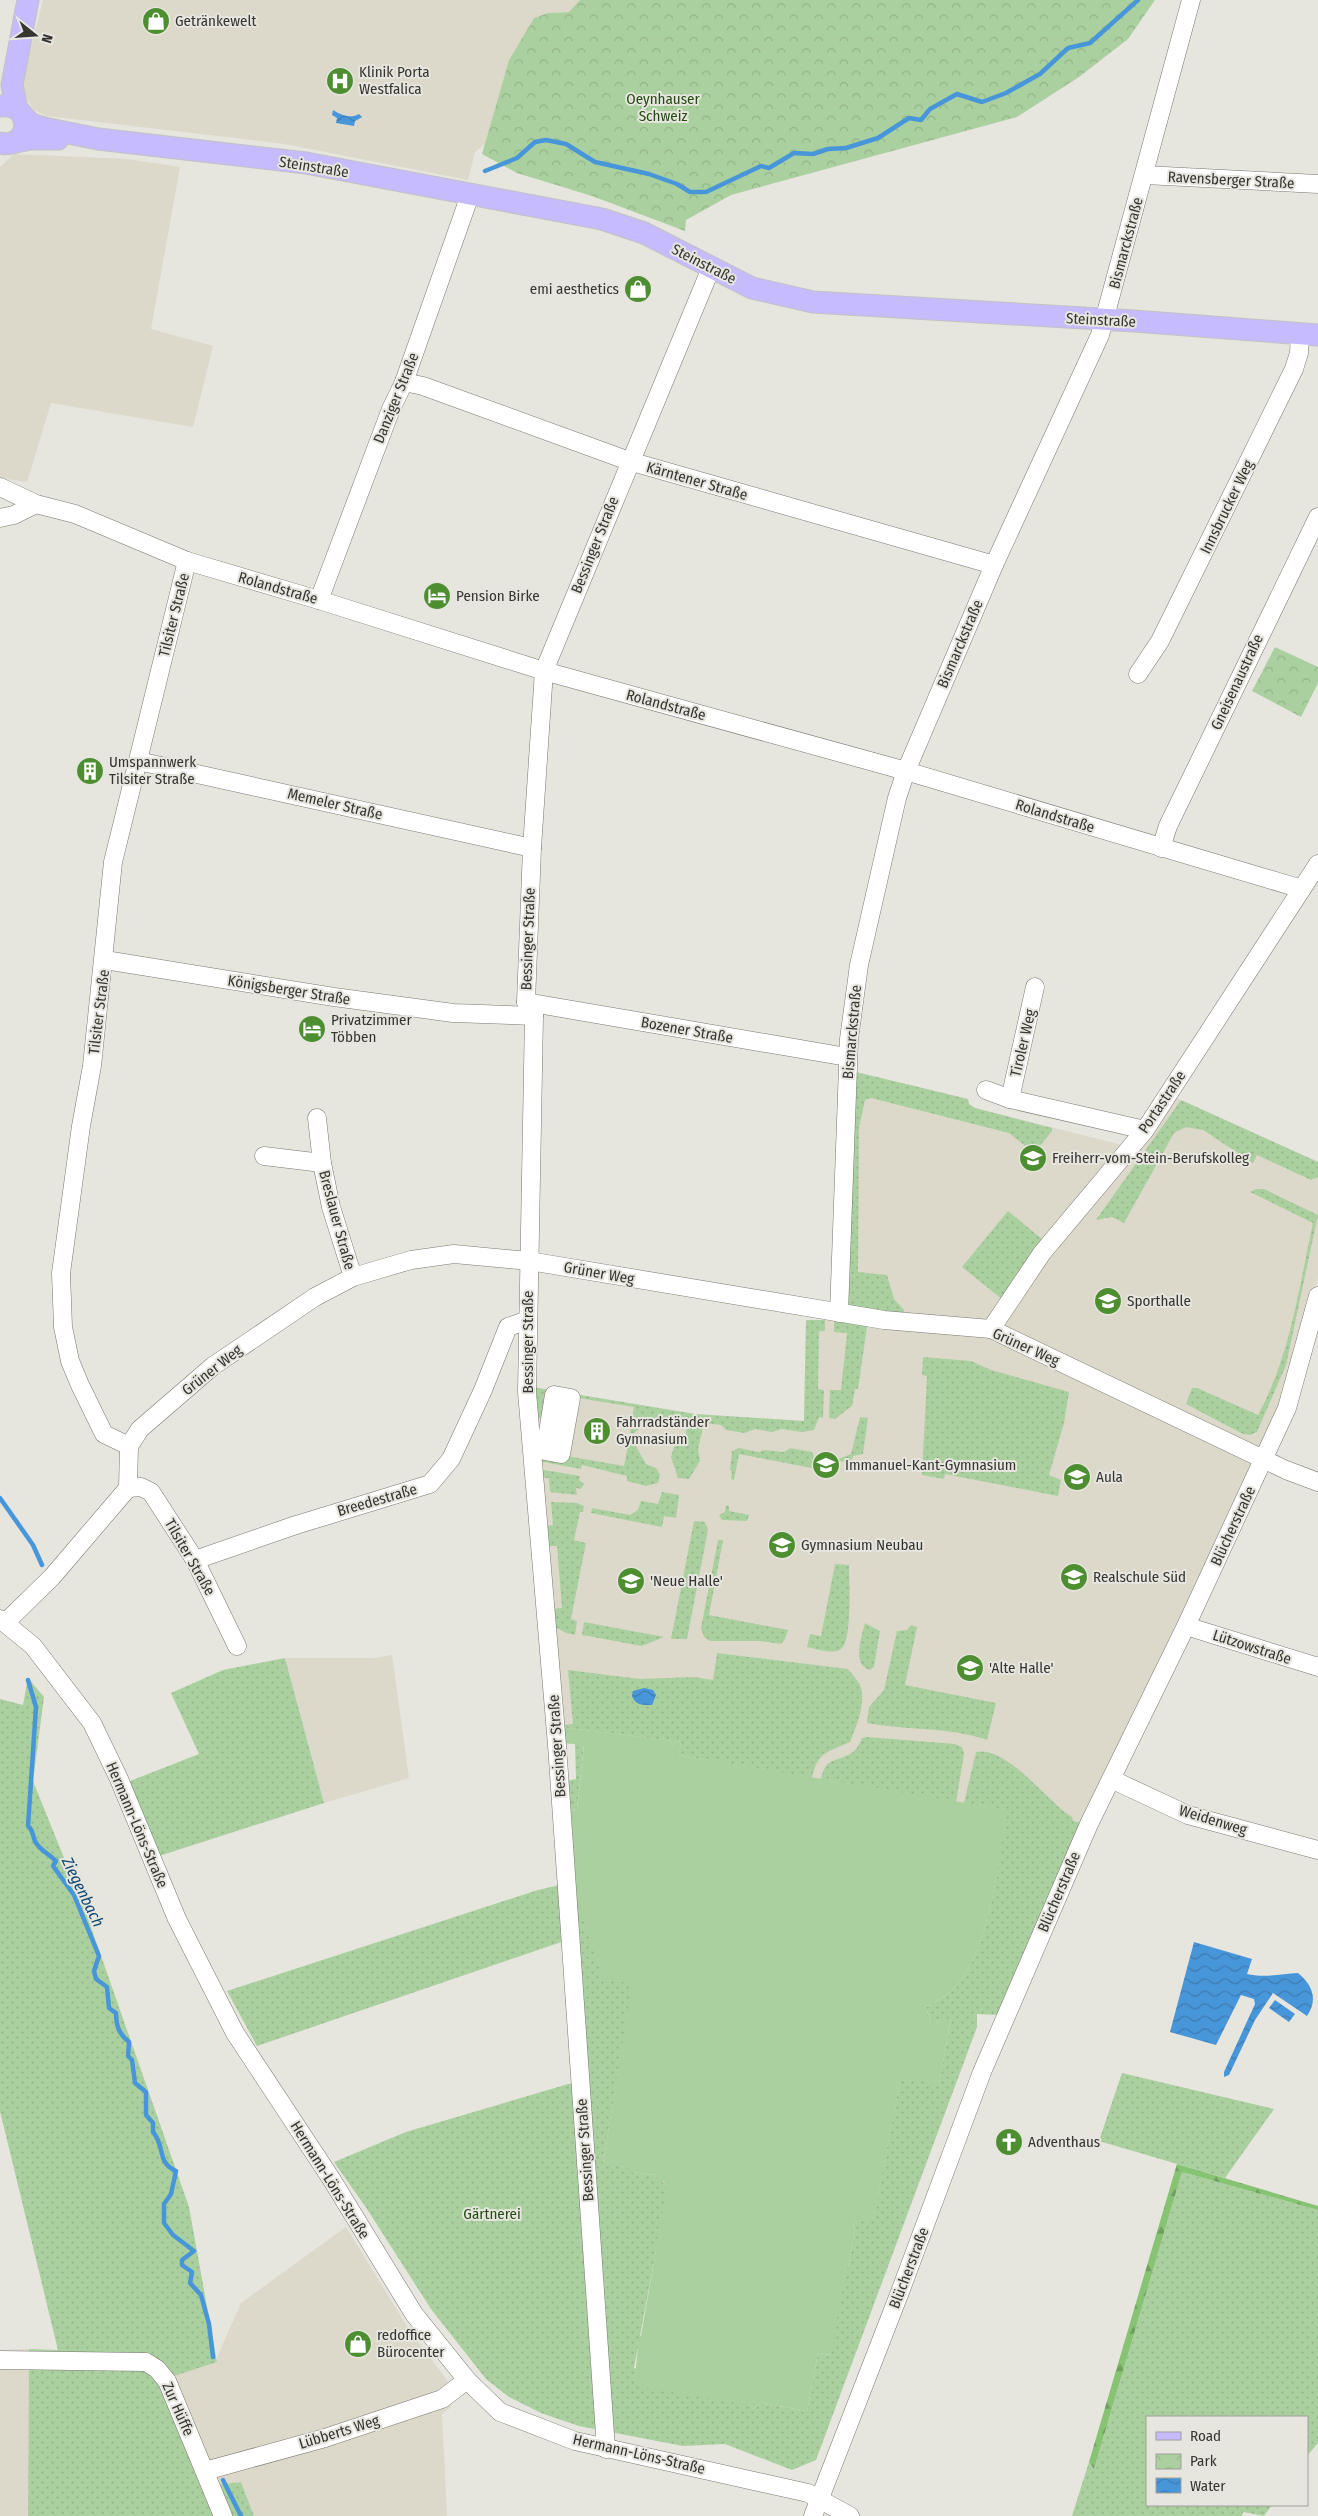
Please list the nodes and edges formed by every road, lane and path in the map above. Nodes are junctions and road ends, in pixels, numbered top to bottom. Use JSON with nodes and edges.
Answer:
{"nodes":[{"id":1,"x":21,"y":0,"type":"edge"},
{"id":2,"x":28,"y":0,"type":"edge"},
{"id":3,"x":1191,"y":0,"type":"edge"},
{"id":4,"x":0,"y":69,"type":"edge"},
{"id":5,"x":13,"y":110,"type":"edge"},
{"id":6,"x":98,"y":139,"type":"junction"},
{"id":7,"x":6,"y":145,"type":"edge"},
{"id":8,"x":1145,"y":175,"type":"junction"},
{"id":9,"x":1318,"y":184,"type":"edge"},
{"id":10,"x":470,"y":195,"type":"junction"},
{"id":11,"x":711,"y":268,"type":"junction"},
{"id":12,"x":1105,"y":319,"type":"junction"},
{"id":13,"x":1309,"y":335,"type":"edge"},
{"id":14,"x":404,"y":382,"type":"junction"},
{"id":15,"x":629,"y":461,"type":"junction"},
{"id":16,"x":0,"y":487,"type":"edge"},
{"id":17,"x":36,"y":504,"type":"junction"},
{"id":18,"x":1318,"y":517,"type":"edge"},
{"id":19,"x":0,"y":518,"type":"edge"},
{"id":20,"x":188,"y":561,"type":"junction"},
{"id":21,"x":994,"y":565,"type":"junction"},
{"id":22,"x":320,"y":600,"type":"junction"},
{"id":23,"x":544,"y":671,"type":"junction"},
{"id":24,"x":1138,"y":674,"type":"dead end"},
{"id":25,"x":138,"y":760,"type":"junction"},
{"id":26,"x":906,"y":770,"type":"junction"},
{"id":27,"x":532,"y":848,"type":"junction"},
{"id":28,"x":1161,"y":848,"type":"junction"},
{"id":29,"x":1318,"y":864,"type":"edge"},
{"id":30,"x":1302,"y":889,"type":"junction"},
{"id":31,"x":105,"y":960,"type":"junction"},
{"id":32,"x":1036,"y":987,"type":"dead end"},
{"id":33,"x":530,"y":1009,"type":"junction"},
{"id":34,"x":847,"y":1057,"type":"junction"},
{"id":35,"x":986,"y":1090,"type":"dead end"},
{"id":36,"x":1010,"y":1099,"type":"junction"},
{"id":37,"x":317,"y":1118,"type":"dead end"},
{"id":38,"x":1145,"y":1130,"type":"junction"},
{"id":39,"x":264,"y":1156,"type":"dead end"},
{"id":40,"x":322,"y":1163,"type":"junction"},
{"id":41,"x":529,"y":1261,"type":"junction"},
{"id":42,"x":353,"y":1277,"type":"junction"},
{"id":43,"x":1318,"y":1296,"type":"edge"},
{"id":44,"x":839,"y":1313,"type":"junction"},
{"id":45,"x":528,"y":1320,"type":"junction"},
{"id":46,"x":991,"y":1329,"type":"junction"},
{"id":47,"x":129,"y":1446,"type":"junction"},
{"id":48,"x":1264,"y":1459,"type":"junction"},
{"id":49,"x":1318,"y":1482,"type":"edge"},
{"id":50,"x":128,"y":1488,"type":"junction"},
{"id":51,"x":196,"y":1560,"type":"junction"},
{"id":52,"x":3,"y":1620,"type":"edge"},
{"id":53,"x":1186,"y":1626,"type":"junction"},
{"id":54,"x":237,"y":1646,"type":"dead end"},
{"id":55,"x":1318,"y":1667,"type":"edge"},
{"id":56,"x":1111,"y":1779,"type":"junction"},
{"id":57,"x":1318,"y":1850,"type":"edge"},
{"id":58,"x":0,"y":2360,"type":"edge"},
{"id":59,"x":467,"y":2380,"type":"junction"},
{"id":60,"x":606,"y":2449,"type":"junction"},
{"id":61,"x":205,"y":2471,"type":"junction"},
{"id":62,"x":818,"y":2497,"type":"junction"},
{"id":63,"x":222,"y":2516,"type":"edge"},
{"id":64,"x":812,"y":2516,"type":"edge"},
{"id":65,"x":850,"y":2516,"type":"edge"}],
"edges":[{"from":1,"to":4,"type":"main road"},
{"from":2,"to":5,"type":"main road"},
{"from":3,"to":8,"type":"street","name":"Bismarckstraße"},
{"from":5,"to":6,"type":"main road","name":"Steinstraße"},
{"from":5,"to":7,"type":"main road"},
{"from":6,"to":7,"type":"main road","name":"Steinstraße"},
{"from":6,"to":10,"type":"main road","name":"Steinstraße"},
{"from":8,"to":9,"type":"street","name":"Ravensberger Straße"},
{"from":8,"to":12,"type":"street","name":"Bismarckstraße"},
{"from":10,"to":11,"type":"main road","name":"Steinstraße"},
{"from":10,"to":14,"type":"street","name":"Danziger Straße"},
{"from":11,"to":12,"type":"main road","name":"Steinstraße"},
{"from":11,"to":15,"type":"street","name":"Bessinger Straße"},
{"from":12,"to":13,"type":"main road","name":"Steinstraße"},
{"from":12,"to":21,"type":"street","name":"Bismarckstraße"},
{"from":13,"to":24,"type":"street","name":"Innsbrucker Weg"},
{"from":14,"to":15,"type":"street","name":"Kärntener Straße"},
{"from":14,"to":22,"type":"street","name":"Danziger Straße"},
{"from":15,"to":21,"type":"street","name":"Kärntener Straße"},
{"from":15,"to":23,"type":"street","name":"Bessinger Straße"},
{"from":16,"to":17,"type":"street","name":"Rolandstraße"},
{"from":17,"to":19,"type":"street"},
{"from":17,"to":20,"type":"street","name":"Rolandstraße"},
{"from":18,"to":28,"type":"street","name":"Gneisenaustraße"},
{"from":20,"to":22,"type":"street","name":"Rolandstraße"},
{"from":20,"to":25,"type":"street","name":"Tilsiter Straße"},
{"from":21,"to":26,"type":"street","name":"Bismarckstraße"},
{"from":22,"to":23,"type":"street","name":"Rolandstraße"},
{"from":23,"to":26,"type":"street","name":"Rolandstraße"},
{"from":23,"to":27,"type":"street","name":"Bessinger Straße"},
{"from":25,"to":27,"type":"street","name":"Memeler Straße"},
{"from":25,"to":31,"type":"street","name":"Tilsiter Straße"},
{"from":26,"to":28,"type":"street","name":"Rolandstraße"},
{"from":26,"to":34,"type":"street","name":"Bismarckstraße"},
{"from":27,"to":33,"type":"street","name":"Bessinger Straße"},
{"from":28,"to":30,"type":"street","name":"Rolandstraße"},
{"from":29,"to":30,"type":"street","name":"Portastraße"},
{"from":30,"to":38,"type":"street","name":"Portastraße"},
{"from":31,"to":33,"type":"street","name":"Königsberger Straße"},
{"from":31,"to":47,"type":"street","name":"Tilsiter Straße"},
{"from":32,"to":36,"type":"street","name":"Tiroler Weg"},
{"from":33,"to":34,"type":"street","name":"Bozener Straße"},
{"from":33,"to":41,"type":"street","name":"Bessinger Straße"},
{"from":34,"to":44,"type":"street","name":"Bismarckstraße"},
{"from":35,"to":36,"type":"street"},
{"from":36,"to":38,"type":"street"},
{"from":37,"to":40,"type":"street","name":"Breslauer Straße"},
{"from":38,"to":46,"type":"street","name":"Portastraße"},
{"from":39,"to":40,"type":"street","name":"Breslauer Straße"},
{"from":40,"to":42,"type":"street","name":"Breslauer Straße"},
{"from":41,"to":42,"type":"street","name":"Grüner Weg"},
{"from":41,"to":44,"type":"street","name":"Grüner Weg"},
{"from":41,"to":45,"type":"street","name":"Bessinger Straße"},
{"from":42,"to":47,"type":"street","name":"Grüner Weg"},
{"from":43,"to":48,"type":"street","name":"Blücherstraße"},
{"from":44,"to":46,"type":"street","name":"Grüner Weg"},
{"from":45,"to":51,"type":"street","name":"Breedestraße"},
{"from":45,"to":60,"type":"street","name":"Bessinger Straße"},
{"from":46,"to":48,"type":"street","name":"Grüner Weg"},
{"from":47,"to":50,"type":"street"},
{"from":48,"to":49,"type":"street","name":"Grüner Weg"},
{"from":48,"to":53,"type":"street","name":"Blücherstraße"},
{"from":50,"to":51,"type":"street","name":"Tilsiter Straße"},
{"from":50,"to":52,"type":"street"},
{"from":51,"to":54,"type":"street","name":"Tilsiter Straße"},
{"from":52,"to":59,"type":"street","name":"Hermann-Löns-Straße"},
{"from":53,"to":55,"type":"street","name":"Lützowstraße"},
{"from":53,"to":56,"type":"street","name":"Blücherstraße"},
{"from":56,"to":57,"type":"street","name":"Weidenweg"},
{"from":56,"to":62,"type":"street","name":"Blücherstraße"},
{"from":58,"to":61,"type":"street","name":"Zur Hüffe"},
{"from":59,"to":60,"type":"street","name":"Hermann-Löns-Straße"},
{"from":59,"to":61,"type":"street","name":"Lübberts Weg"},
{"from":60,"to":62,"type":"street","name":"Hermann-Löns-Straße"},
{"from":61,"to":63,"type":"street","name":"Zur Hüffe"},
{"from":62,"to":64,"type":"street","name":"Blücherstraße"},
{"from":62,"to":65,"type":"street","name":"Hermann-Löns-Straße"}]}
